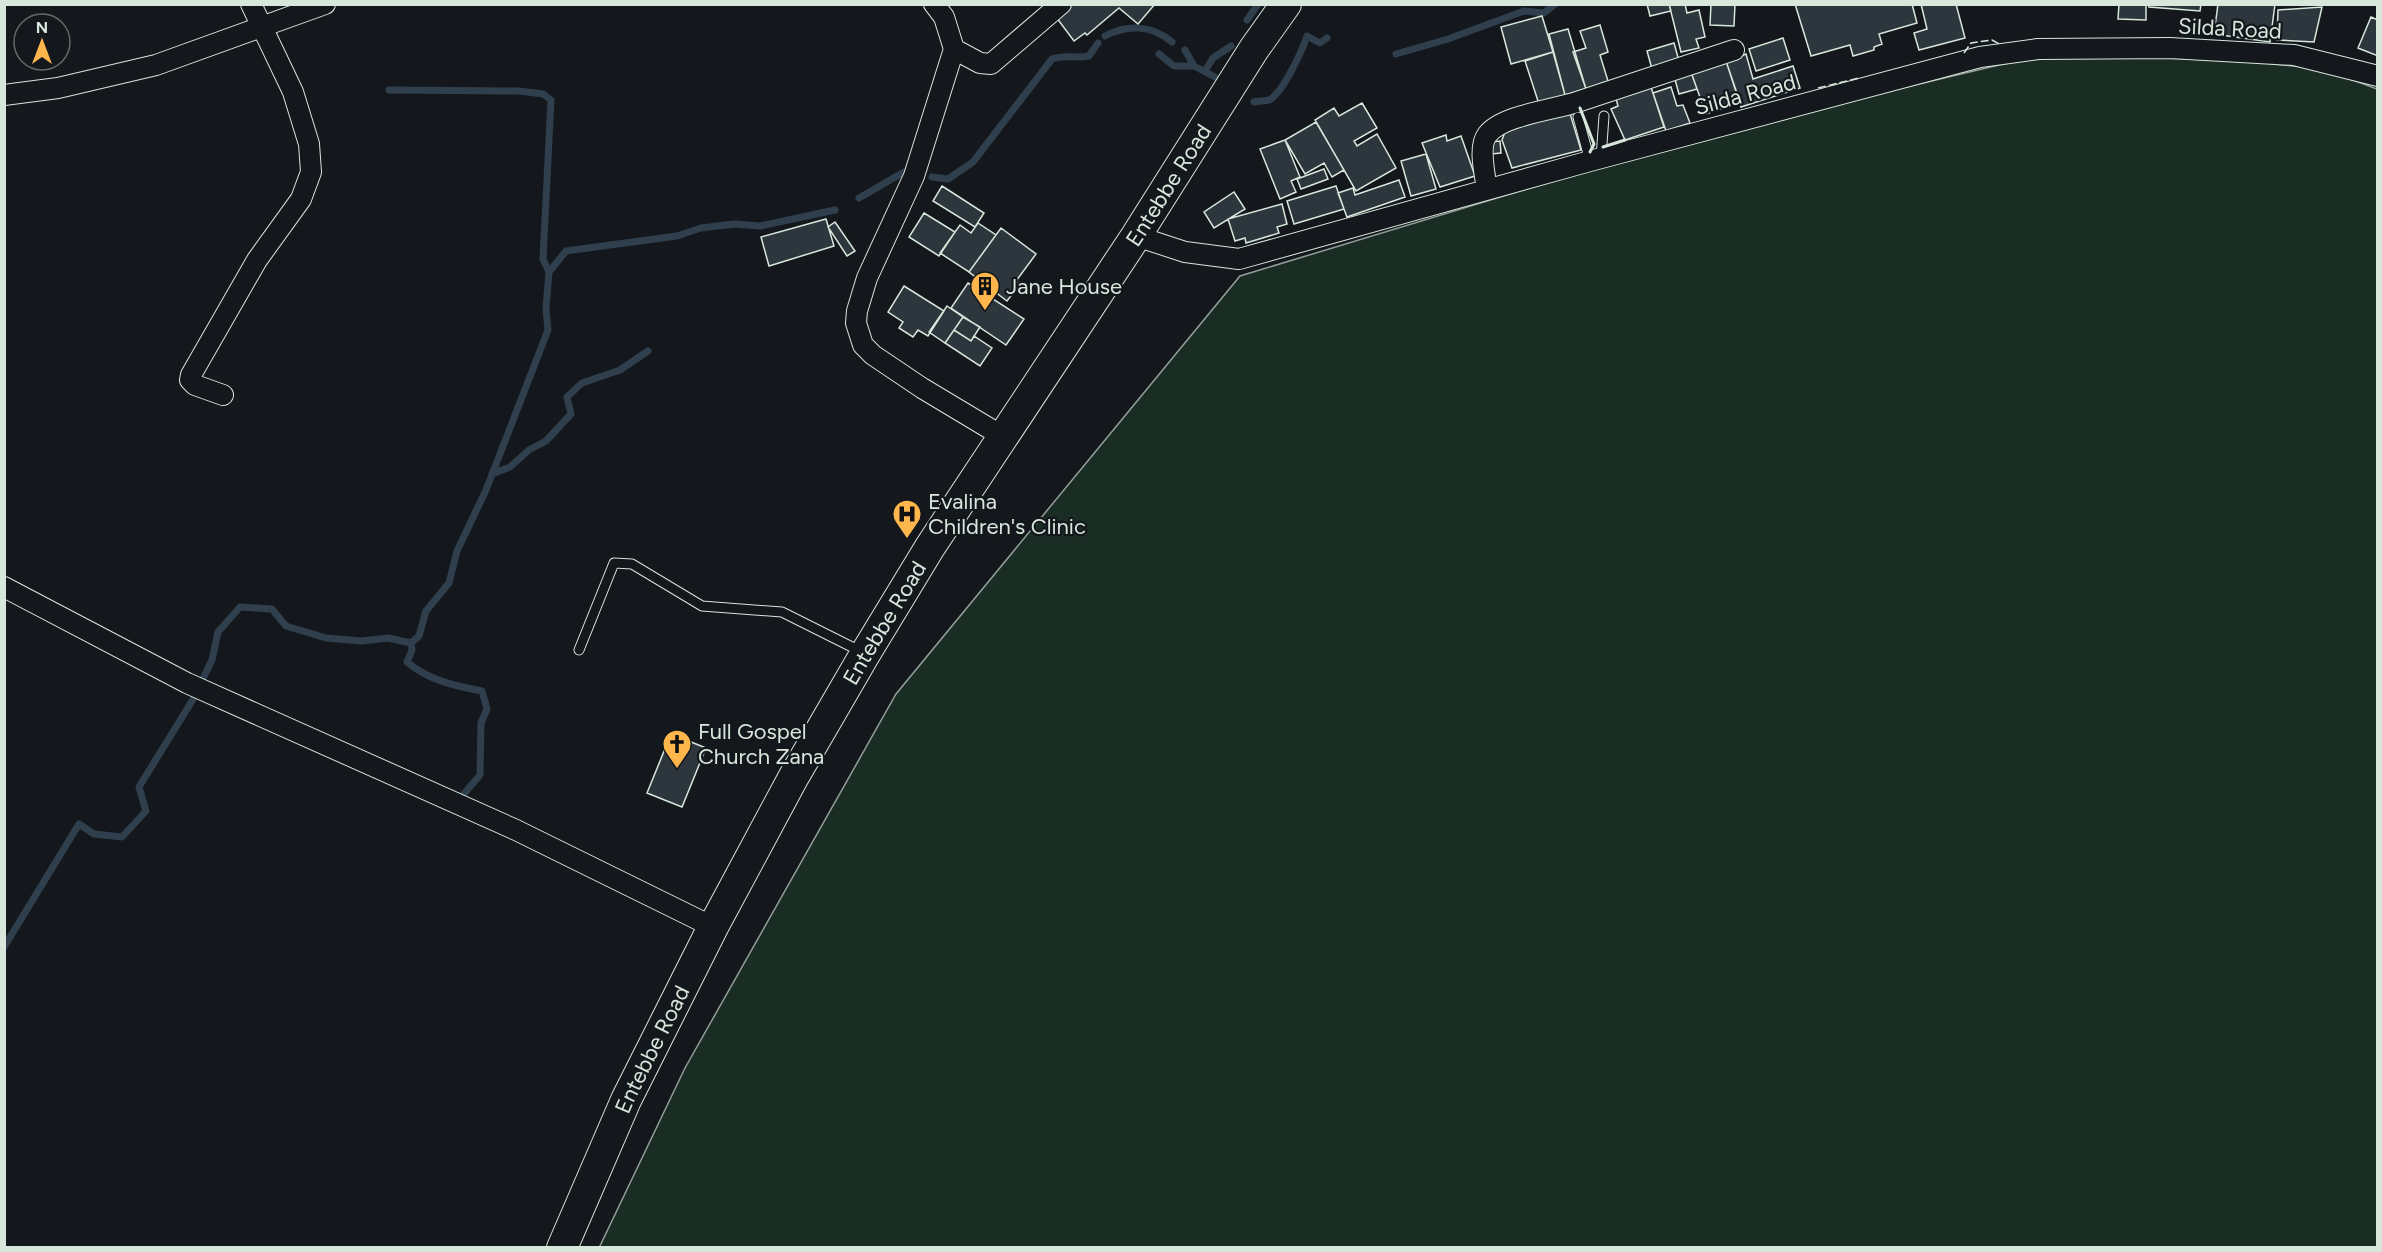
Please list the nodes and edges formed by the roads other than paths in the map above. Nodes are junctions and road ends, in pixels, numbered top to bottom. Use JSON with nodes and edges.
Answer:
{"nodes":[{"id":1,"x":251,"y":4,"type":"edge"},
{"id":2,"x":325,"y":4,"type":"edge"},
{"id":3,"x":934,"y":4,"type":"edge"},
{"id":4,"x":1060,"y":4,"type":"edge"},
{"id":5,"x":1286,"y":4,"type":"edge"},
{"id":6,"x":261,"y":29,"type":"junction"},
{"id":7,"x":954,"y":49,"type":"junction"},
{"id":8,"x":1734,"y":50,"type":"dead end"},
{"id":9,"x":2378,"y":76,"type":"edge"},
{"id":10,"x":4,"y":95,"type":"edge"},
{"id":11,"x":1604,"y":116,"type":"dead end"},
{"id":12,"x":1578,"y":117,"type":"dead end"},
{"id":13,"x":1596,"y":159,"type":"junction"},
{"id":14,"x":1487,"y":189,"type":"junction"},
{"id":15,"x":1136,"y":236,"type":"junction"},
{"id":16,"x":223,"y":396,"type":"dead end"},
{"id":17,"x":1002,"y":436,"type":"junction"},
{"id":18,"x":4,"y":586,"type":"edge"},
{"id":19,"x":579,"y":650,"type":"dead end"},
{"id":20,"x":865,"y":654,"type":"junction"},
{"id":21,"x":713,"y":927,"type":"junction"},
{"id":22,"x":562,"y":1248,"type":"edge"}],
"edges":[{"from":1,"to":6,"type":"street"},
{"from":2,"to":6,"type":"street"},
{"from":3,"to":7,"type":"street"},
{"from":4,"to":7,"type":"street"},
{"from":5,"to":15,"type":"main road","name":"Entebbe Road"},
{"from":6,"to":10,"type":"street"},
{"from":6,"to":16,"type":"street"},
{"from":7,"to":17,"type":"street"},
{"from":8,"to":14,"type":"street"},
{"from":9,"to":13,"type":"street","name":"Silda Road"},
{"from":11,"to":13,"type":"lane"},
{"from":12,"to":13,"type":"lane"},
{"from":13,"to":14,"type":"street","name":"Silda Road"},
{"from":14,"to":15,"type":"street","name":"Silda Road"},
{"from":15,"to":17,"type":"main road","name":"Entebbe Road"},
{"from":17,"to":20,"type":"main road","name":"Entebbe Road"},
{"from":18,"to":21,"type":"street"},
{"from":19,"to":20,"type":"lane"},
{"from":20,"to":21,"type":"main road","name":"Entebbe Road"},
{"from":21,"to":22,"type":"main road","name":"Entebbe Road"}]}
